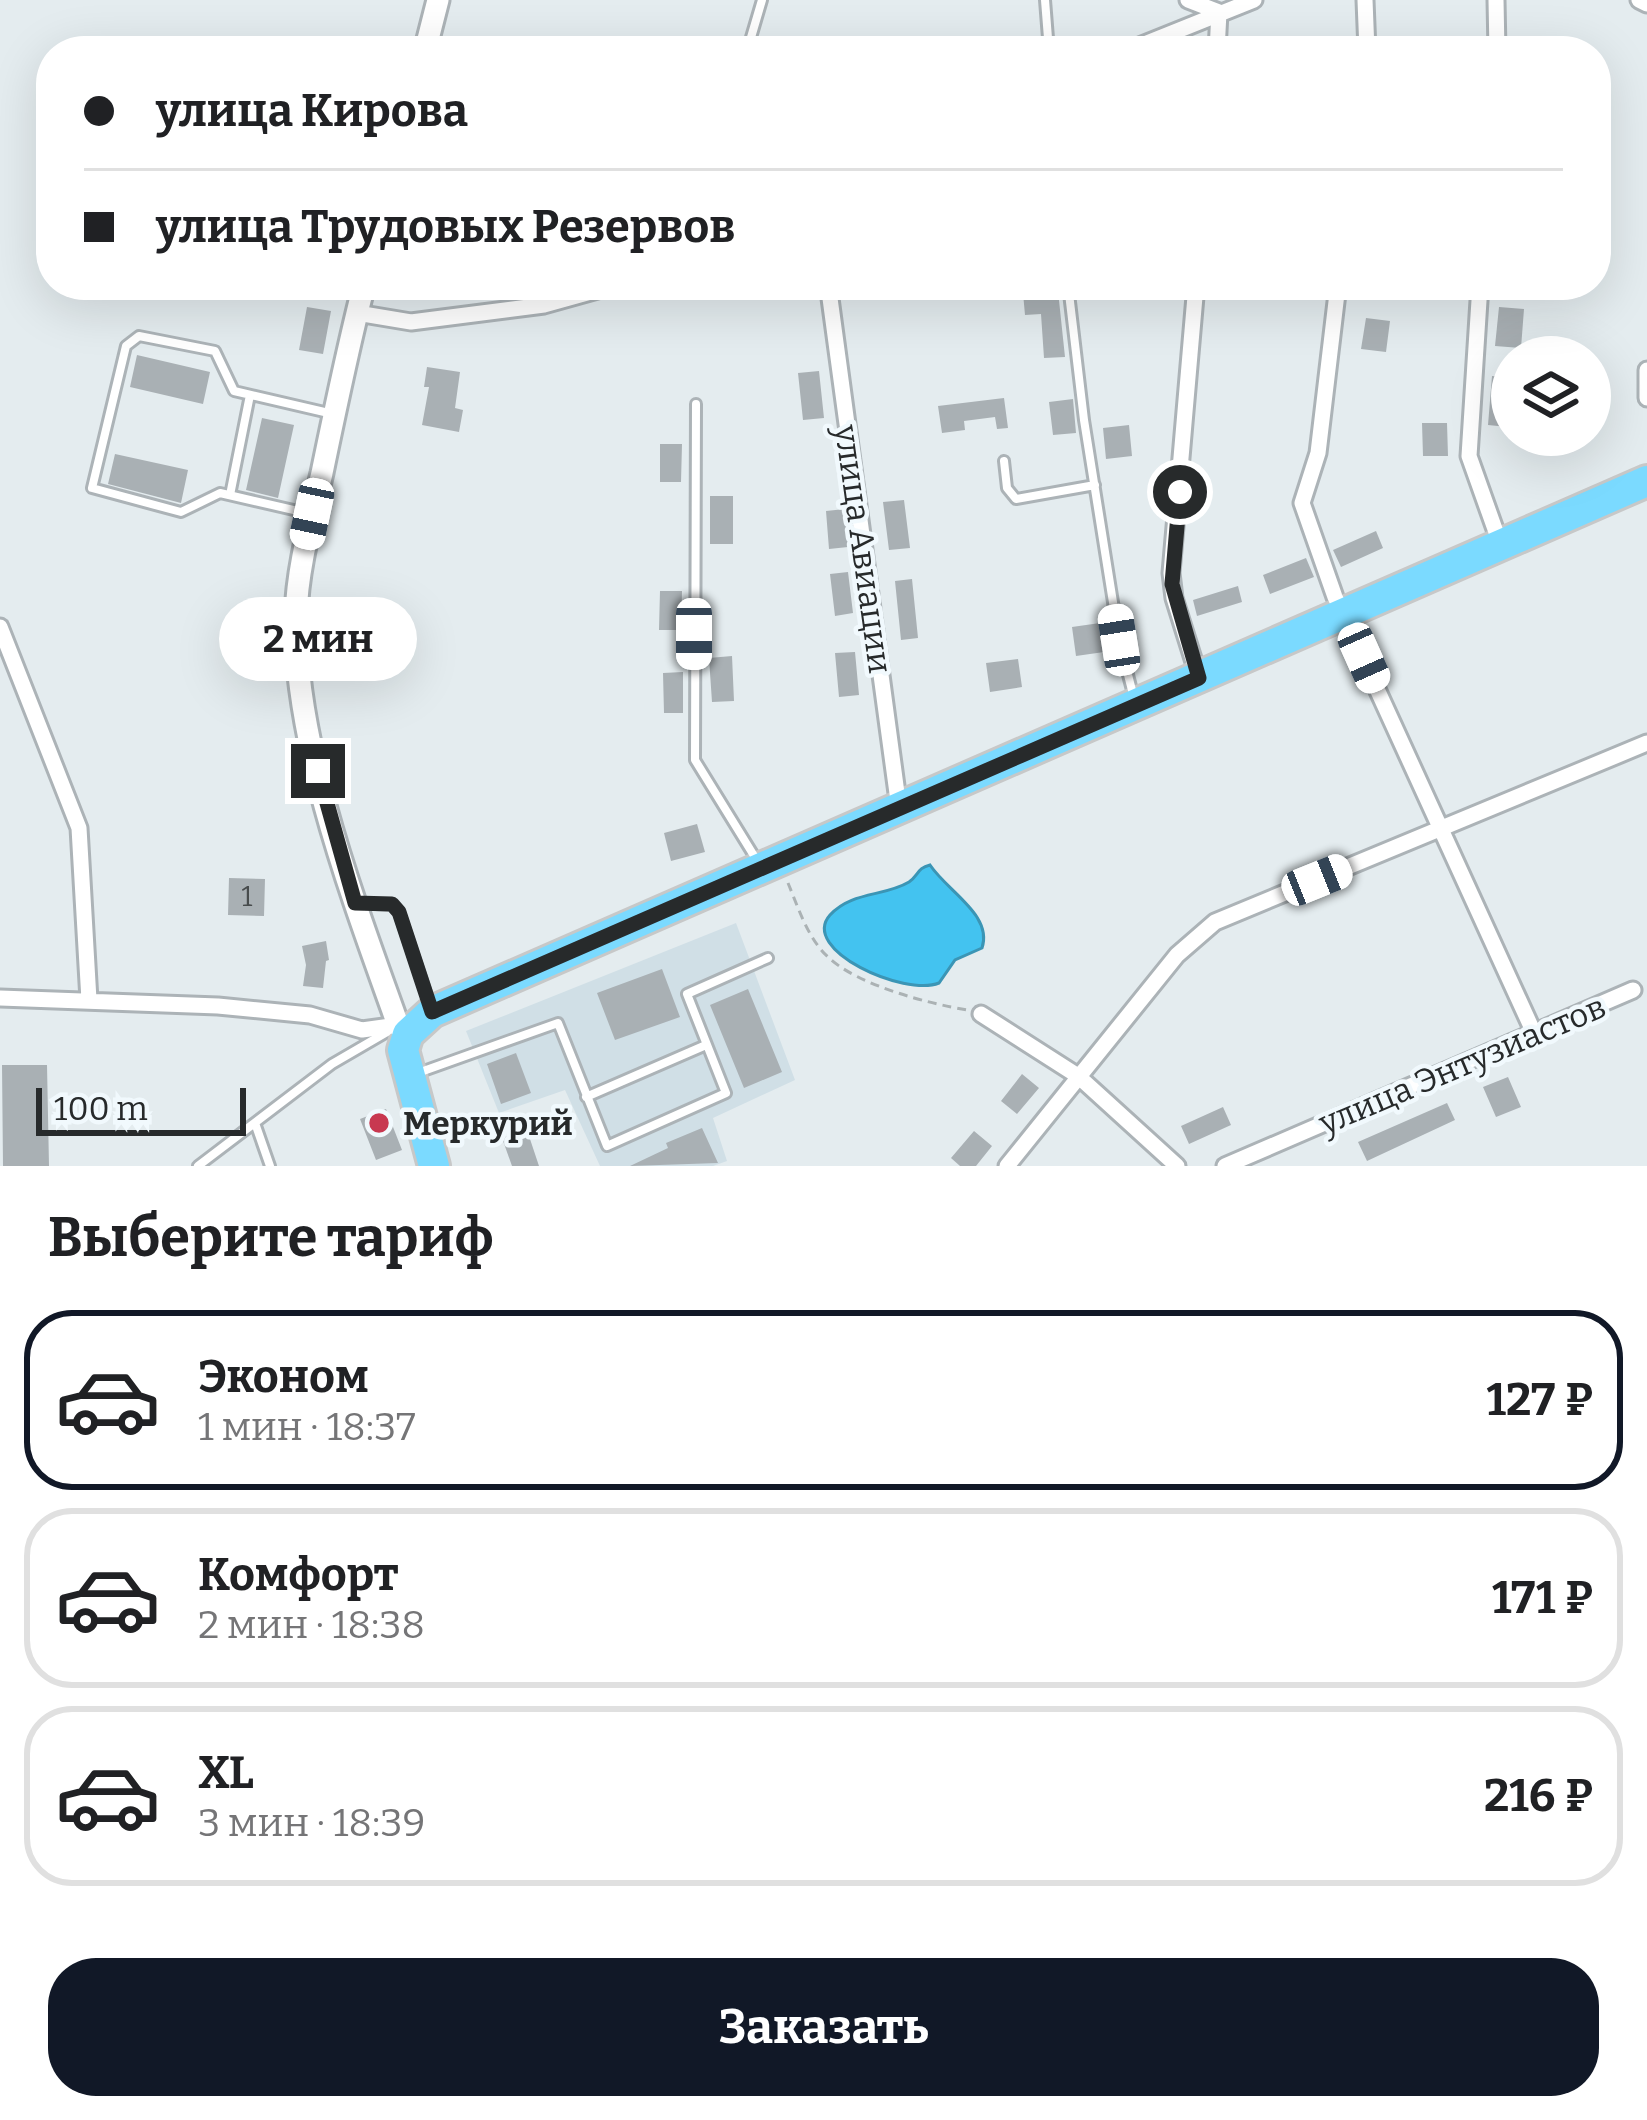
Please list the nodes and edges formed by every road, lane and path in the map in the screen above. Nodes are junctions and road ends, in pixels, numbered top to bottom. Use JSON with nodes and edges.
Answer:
{"nodes":[{"id":1,"x":438,"y":0,"type":"edge"},
{"id":2,"x":762,"y":0,"type":"edge"},
{"id":3,"x":1045,"y":0,"type":"edge"},
{"id":4,"x":1188,"y":0,"type":"edge"},
{"id":5,"x":1254,"y":0,"type":"edge"},
{"id":6,"x":1365,"y":0,"type":"edge"},
{"id":7,"x":1496,"y":0,"type":"edge"},
{"id":8,"x":1219,"y":12,"type":"junction"},
{"id":9,"x":429,"y":36,"type":"edge"},
{"id":10,"x":751,"y":36,"type":"edge"},
{"id":11,"x":1048,"y":36,"type":"edge"},
{"id":12,"x":1162,"y":36,"type":"edge"},
{"id":13,"x":1218,"y":36,"type":"edge"},
{"id":14,"x":1366,"y":36,"type":"edge"},
{"id":15,"x":1497,"y":36,"type":"edge"},
{"id":16,"x":360,"y":300,"type":"edge"},
{"id":17,"x":562,"y":300,"type":"edge"},
{"id":18,"x":830,"y":300,"type":"edge"},
{"id":19,"x":1070,"y":300,"type":"edge"},
{"id":20,"x":1195,"y":300,"type":"edge"},
{"id":21,"x":1336,"y":300,"type":"edge"},
{"id":22,"x":1479,"y":300,"type":"edge"},
{"id":23,"x":357,"y":313,"type":"junction"},
{"id":24,"x":1647,"y":370,"type":"edge"},
{"id":25,"x":250,"y":395,"type":"junction"},
{"id":26,"x":1647,"y":398,"type":"edge"},
{"id":27,"x":696,"y":404,"type":"dead end"},
{"id":28,"x":335,"y":414,"type":"junction"},
{"id":29,"x":1004,"y":461,"type":"dead end"},
{"id":30,"x":1647,"y":481,"type":"edge"},
{"id":31,"x":1095,"y":485,"type":"junction"},
{"id":32,"x":230,"y":495,"type":"junction"},
{"id":33,"x":312,"y":514,"type":"junction"},
{"id":34,"x":1501,"y":547,"type":"junction"},
{"id":35,"x":1344,"y":615,"type":"junction"},
{"id":36,"x":0,"y":627,"type":"edge"},
{"id":37,"x":1199,"y":678,"type":"junction"},
{"id":38,"x":1136,"y":705,"type":"junction"},
{"id":39,"x":1647,"y":743,"type":"edge"},
{"id":40,"x":899,"y":808,"type":"junction"},
{"id":41,"x":1441,"y":828,"type":"junction"},
{"id":42,"x":769,"y":863,"type":"junction"},
{"id":43,"x":355,"y":903,"type":"junction"},
{"id":44,"x":768,"y":958,"type":"dead end"},
{"id":45,"x":1633,"y":990,"type":"dead end"},
{"id":46,"x":0,"y":998,"type":"edge"},
{"id":47,"x":89,"y":1000,"type":"junction"},
{"id":48,"x":432,"y":1012,"type":"junction"},
{"id":49,"x":981,"y":1014,"type":"joint"},
{"id":50,"x":403,"y":1030,"type":"junction"},
{"id":51,"x":1534,"y":1033,"type":"junction"},
{"id":52,"x":706,"y":1045,"type":"junction"},
{"id":53,"x":408,"y":1076,"type":"junction"},
{"id":54,"x":1078,"y":1076,"type":"junction"},
{"id":55,"x":586,"y":1097,"type":"junction"},
{"id":56,"x":255,"y":1123,"type":"junction"},
{"id":57,"x":198,"y":1166,"type":"edge"},
{"id":58,"x":270,"y":1166,"type":"edge"},
{"id":59,"x":434,"y":1166,"type":"edge"},
{"id":60,"x":1007,"y":1166,"type":"edge"},
{"id":61,"x":1177,"y":1166,"type":"edge"},
{"id":62,"x":1225,"y":1166,"type":"edge"}],
"edges":[{"from":1,"to":9,"type":"main road"},
{"from":2,"to":10,"type":"lane"},
{"from":3,"to":11,"type":"lane"},
{"from":4,"to":8,"type":"street"},
{"from":5,"to":8,"type":"street"},
{"from":6,"to":14,"type":"street"},
{"from":7,"to":15,"type":"street"},
{"from":8,"to":12,"type":"street"},
{"from":8,"to":13,"type":"street"},
{"from":16,"to":23,"type":"main road"},
{"from":17,"to":23,"type":"street"},
{"from":18,"to":40,"type":"street","name":"улица Авиации"},
{"from":19,"to":31,"type":"lane"},
{"from":20,"to":37,"type":"street"},
{"from":21,"to":35,"type":"street"},
{"from":22,"to":34,"type":"street"},
{"from":23,"to":28,"type":"main road"},
{"from":24,"to":26,"type":"street"},
{"from":25,"to":28,"type":"lane"},
{"from":25,"to":32,"type":"lane"},
{"from":25,"to":32,"type":"lane"},
{"from":27,"to":42,"type":"lane"},
{"from":28,"to":33,"type":"main road"},
{"from":29,"to":31,"type":"lane"},
{"from":30,"to":34,"type":"highway"},
{"from":31,"to":38,"type":"lane"},
{"from":32,"to":33,"type":"lane"},
{"from":33,"to":43,"type":"main road"},
{"from":34,"to":35,"type":"highway"},
{"from":35,"to":37,"type":"highway"},
{"from":35,"to":41,"type":"street"},
{"from":36,"to":47,"type":"street"},
{"from":37,"to":38,"type":"highway"},
{"from":38,"to":40,"type":"highway"},
{"from":39,"to":41,"type":"street"},
{"from":40,"to":42,"type":"highway"},
{"from":41,"to":51,"type":"street"},
{"from":41,"to":54,"type":"street"},
{"from":42,"to":48,"type":"highway"},
{"from":42,"to":49,"type":"path"},
{"from":43,"to":48,"type":"lane"},
{"from":43,"to":50,"type":"main road"},
{"from":44,"to":52,"type":"lane"},
{"from":45,"to":51,"type":"street","name":"улица Энтузиастов"},
{"from":46,"to":47,"type":"street"},
{"from":47,"to":50,"type":"street"},
{"from":48,"to":50,"type":"highway"},
{"from":49,"to":54,"type":"street"},
{"from":50,"to":53,"type":"highway"},
{"from":50,"to":56,"type":"lane"},
{"from":51,"to":62,"type":"street","name":"улица Энтузиастов"},
{"from":52,"to":55,"type":"lane"},
{"from":52,"to":55,"type":"lane"},
{"from":53,"to":55,"type":"lane"},
{"from":53,"to":59,"type":"highway"},
{"from":54,"to":60,"type":"street"},
{"from":54,"to":61,"type":"street"},
{"from":56,"to":57,"type":"lane"},
{"from":56,"to":58,"type":"lane"}]}
